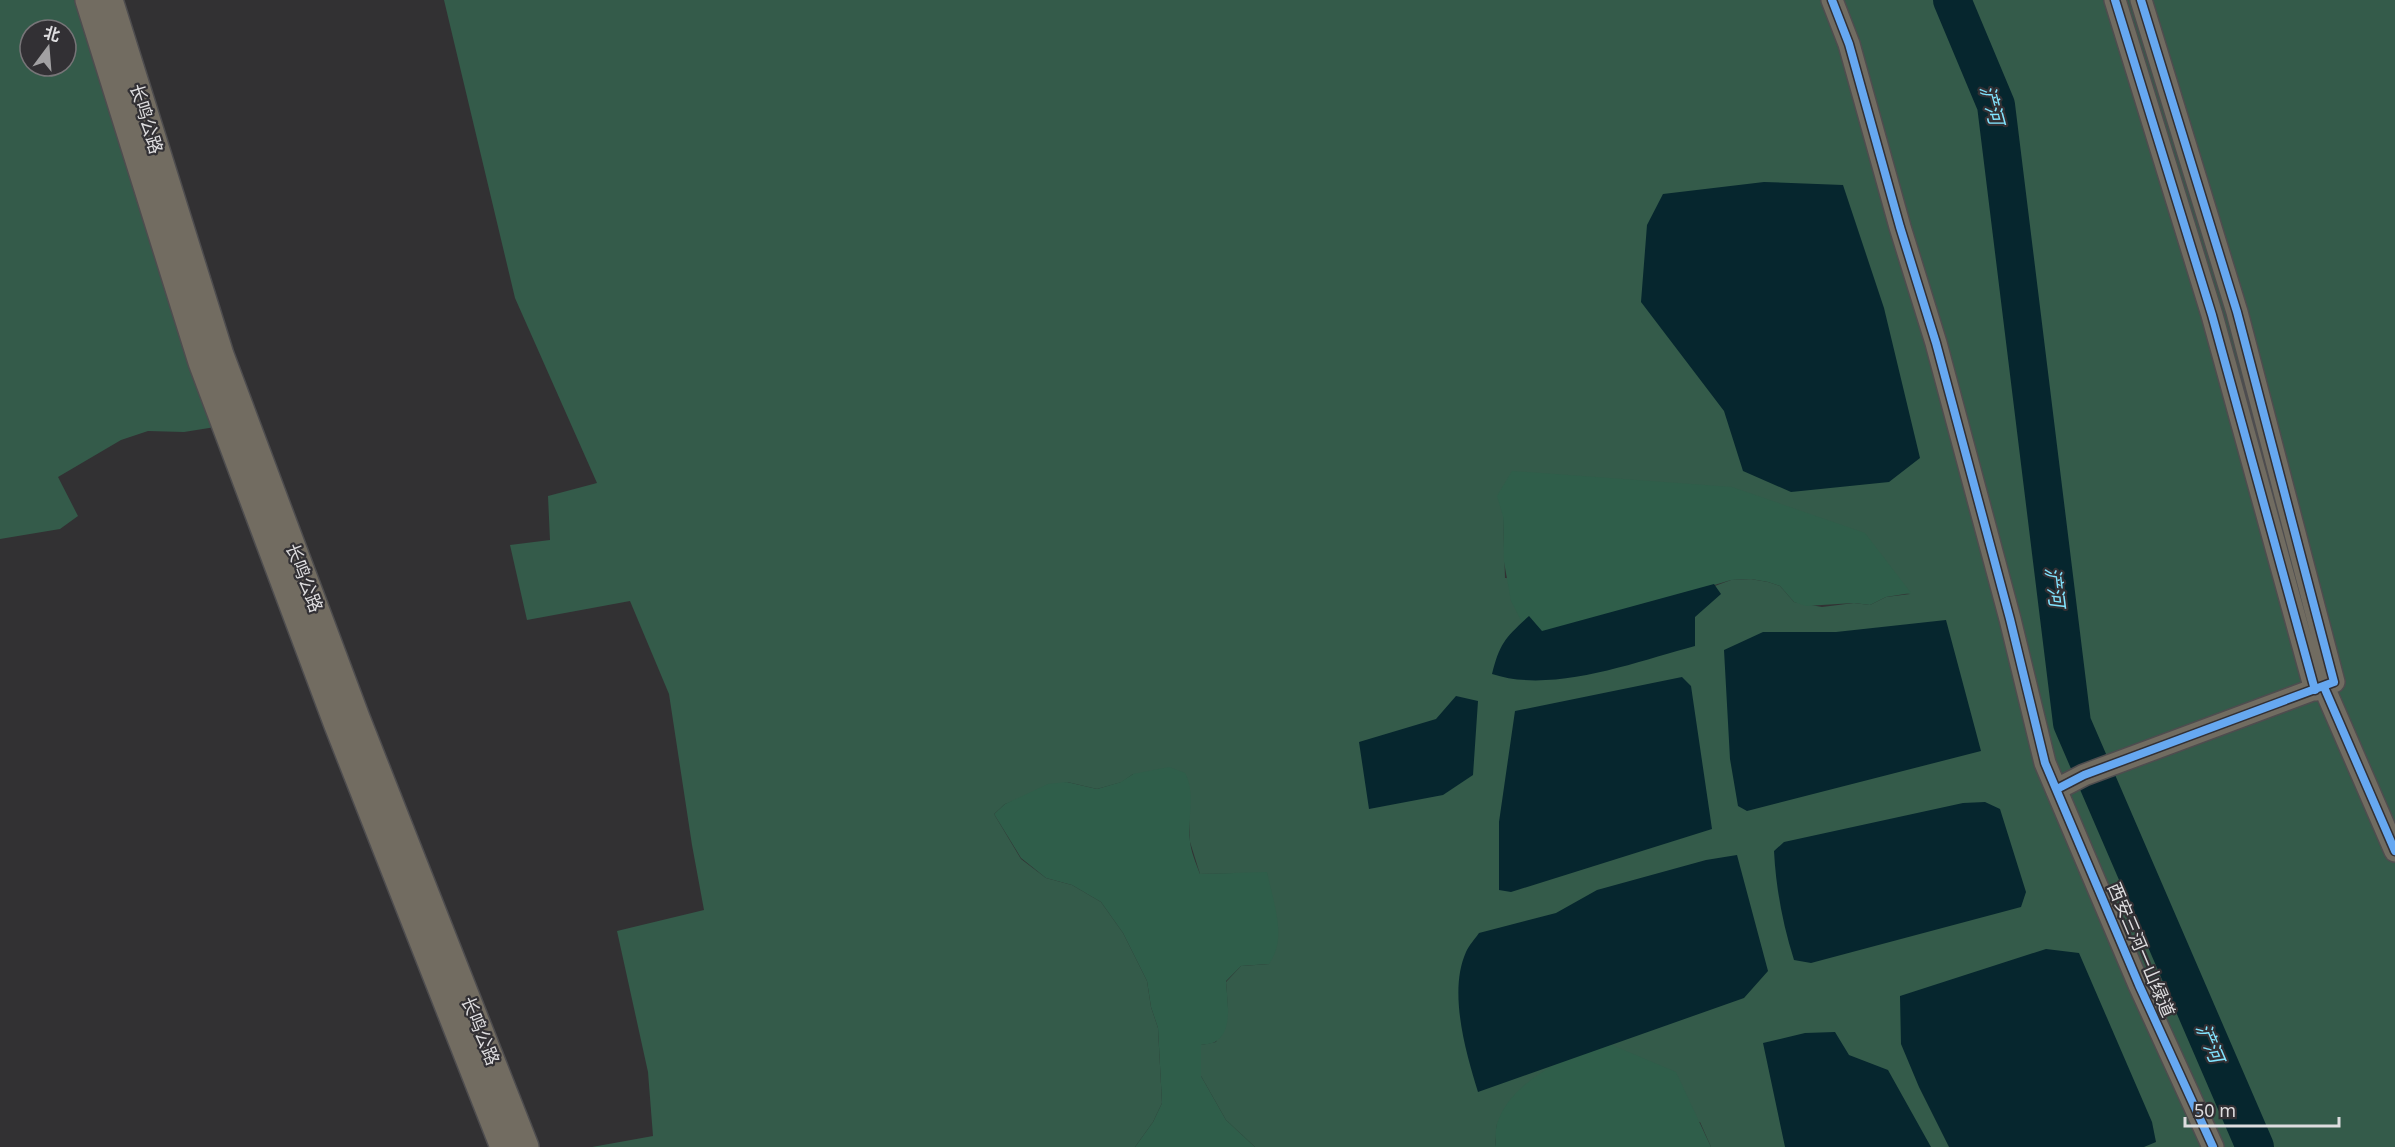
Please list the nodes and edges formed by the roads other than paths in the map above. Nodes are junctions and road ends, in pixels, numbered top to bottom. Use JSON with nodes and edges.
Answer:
{"nodes":[{"id":1,"x":89,"y":0,"type":"edge"},
{"id":2,"x":109,"y":0,"type":"edge"},
{"id":3,"x":1833,"y":0,"type":"edge"},
{"id":4,"x":2115,"y":0,"type":"edge"},
{"id":5,"x":2141,"y":0,"type":"edge"},
{"id":6,"x":2324,"y":686,"type":"junction"},
{"id":7,"x":2057,"y":789,"type":"junction"},
{"id":8,"x":2395,"y":851,"type":"edge"},
{"id":9,"x":504,"y":1147,"type":"edge"},
{"id":10,"x":525,"y":1147,"type":"edge"},
{"id":11,"x":2213,"y":1147,"type":"edge"}],
"edges":[{"from":1,"to":9,"type":"main road","name":"长鸣公路"},
{"from":2,"to":10,"type":"main road","name":"长鸣公路"},
{"from":3,"to":7,"type":"street","name":"西安三河一山绿道"},
{"from":4,"to":6,"type":"street"},
{"from":5,"to":6,"type":"street"},
{"from":6,"to":7,"type":"street"},
{"from":6,"to":8,"type":"street"},
{"from":7,"to":11,"type":"street","name":"西安三河一山绿道"}]}
